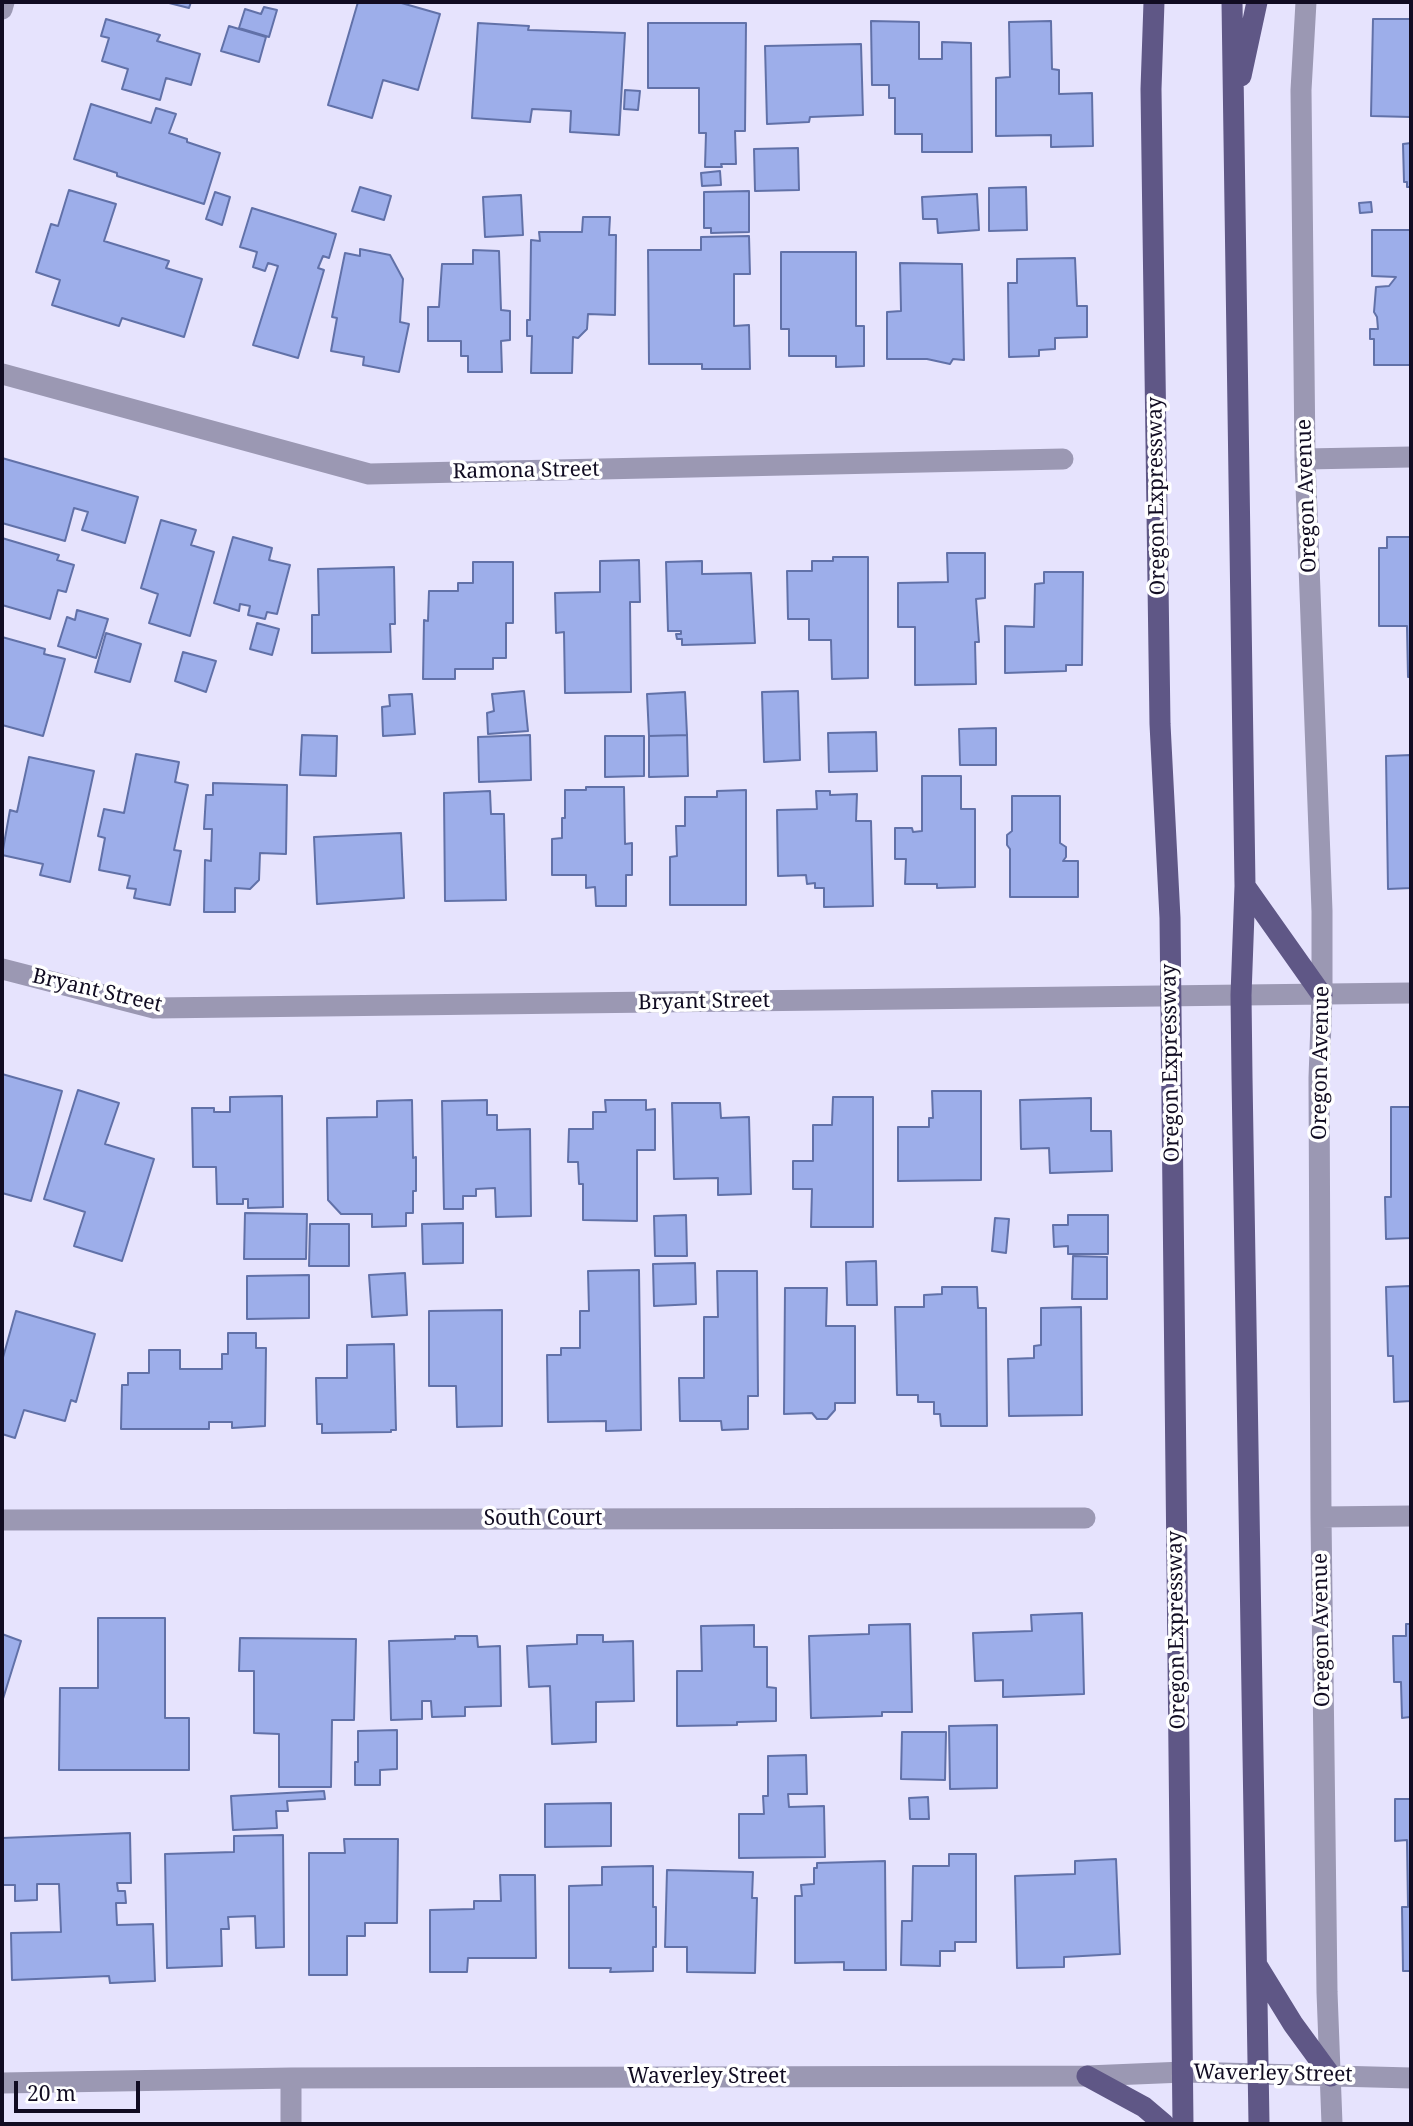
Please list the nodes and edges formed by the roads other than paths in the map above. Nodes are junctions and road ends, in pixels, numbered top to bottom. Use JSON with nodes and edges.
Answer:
{"nodes":[{"id":1,"x":4,"y":2,"type":"edge"},
{"id":2,"x":1154,"y":2,"type":"edge"},
{"id":3,"x":1232,"y":2,"type":"edge"},
{"id":4,"x":1257,"y":2,"type":"edge"},
{"id":5,"x":1306,"y":2,"type":"edge"},
{"id":6,"x":2,"y":9,"type":"edge"},
{"id":7,"x":1233,"y":116,"type":"junction"},
{"id":8,"x":2,"y":374,"type":"edge"},
{"id":9,"x":1411,"y":457,"type":"edge"},
{"id":10,"x":1063,"y":459,"type":"dead end"},
{"id":11,"x":1305,"y":459,"type":"junction"},
{"id":12,"x":1244,"y":886,"type":"junction"},
{"id":13,"x":2,"y":969,"type":"edge"},
{"id":14,"x":1411,"y":993,"type":"edge"},
{"id":15,"x":1170,"y":995,"type":"junction"},
{"id":16,"x":1241,"y":995,"type":"junction"},
{"id":17,"x":1322,"y":995,"type":"junction"},
{"id":18,"x":1411,"y":1516,"type":"edge"},
{"id":19,"x":1321,"y":1517,"type":"junction"},
{"id":20,"x":1085,"y":1518,"type":"dead end"},
{"id":21,"x":2,"y":1520,"type":"edge"},
{"id":22,"x":1257,"y":1965,"type":"junction"},
{"id":23,"x":1184,"y":2072,"type":"junction"},
{"id":24,"x":1259,"y":2073,"type":"junction"},
{"id":25,"x":1087,"y":2076,"type":"junction"},
{"id":26,"x":1331,"y":2076,"type":"junction"},
{"id":27,"x":291,"y":2078,"type":"junction"},
{"id":28,"x":1411,"y":2078,"type":"edge"},
{"id":29,"x":2,"y":2084,"type":"edge"},
{"id":30,"x":292,"y":2124,"type":"edge"},
{"id":31,"x":1164,"y":2124,"type":"edge"},
{"id":32,"x":1183,"y":2124,"type":"edge"},
{"id":33,"x":1259,"y":2124,"type":"edge"},
{"id":34,"x":1332,"y":2124,"type":"edge"}],
"edges":[{"from":1,"to":6,"type":"street"},
{"from":2,"to":15,"type":"main road","name":"Oregon Expressway"},
{"from":3,"to":7,"type":"main road"},
{"from":4,"to":7,"type":"main road"},
{"from":5,"to":11,"type":"street","name":"Oregon Avenue"},
{"from":7,"to":12,"type":"main road"},
{"from":8,"to":10,"type":"street","name":"Ramona Street"},
{"from":9,"to":11,"type":"street"},
{"from":11,"to":17,"type":"street","name":"Oregon Avenue"},
{"from":12,"to":16,"type":"main road"},
{"from":12,"to":17,"type":"main road"},
{"from":13,"to":15,"type":"street","name":"Bryant Street"},
{"from":14,"to":17,"type":"street","name":"Bryant Street"},
{"from":15,"to":16,"type":"street","name":"Bryant Street"},
{"from":15,"to":23,"type":"main road","name":"Oregon Expressway"},
{"from":16,"to":17,"type":"street","name":"Bryant Street"},
{"from":16,"to":22,"type":"main road"},
{"from":17,"to":19,"type":"street","name":"Oregon Avenue"},
{"from":18,"to":19,"type":"street"},
{"from":19,"to":26,"type":"street","name":"Oregon Avenue"},
{"from":20,"to":21,"type":"street","name":"South Court"},
{"from":22,"to":24,"type":"main road"},
{"from":22,"to":26,"type":"main road"},
{"from":23,"to":24,"type":"street","name":"Waverley Street"},
{"from":23,"to":25,"type":"street","name":"Waverley Street"},
{"from":23,"to":32,"type":"main road","name":"Oregon Expressway"},
{"from":24,"to":26,"type":"street","name":"Waverley Street"},
{"from":24,"to":33,"type":"main road"},
{"from":25,"to":27,"type":"street","name":"Waverley Street"},
{"from":25,"to":31,"type":"main road"},
{"from":26,"to":28,"type":"street","name":"Waverley Street"},
{"from":26,"to":34,"type":"street","name":"Oregon Avenue"},
{"from":27,"to":29,"type":"street","name":"Waverley Street"},
{"from":27,"to":30,"type":"street"}]}
